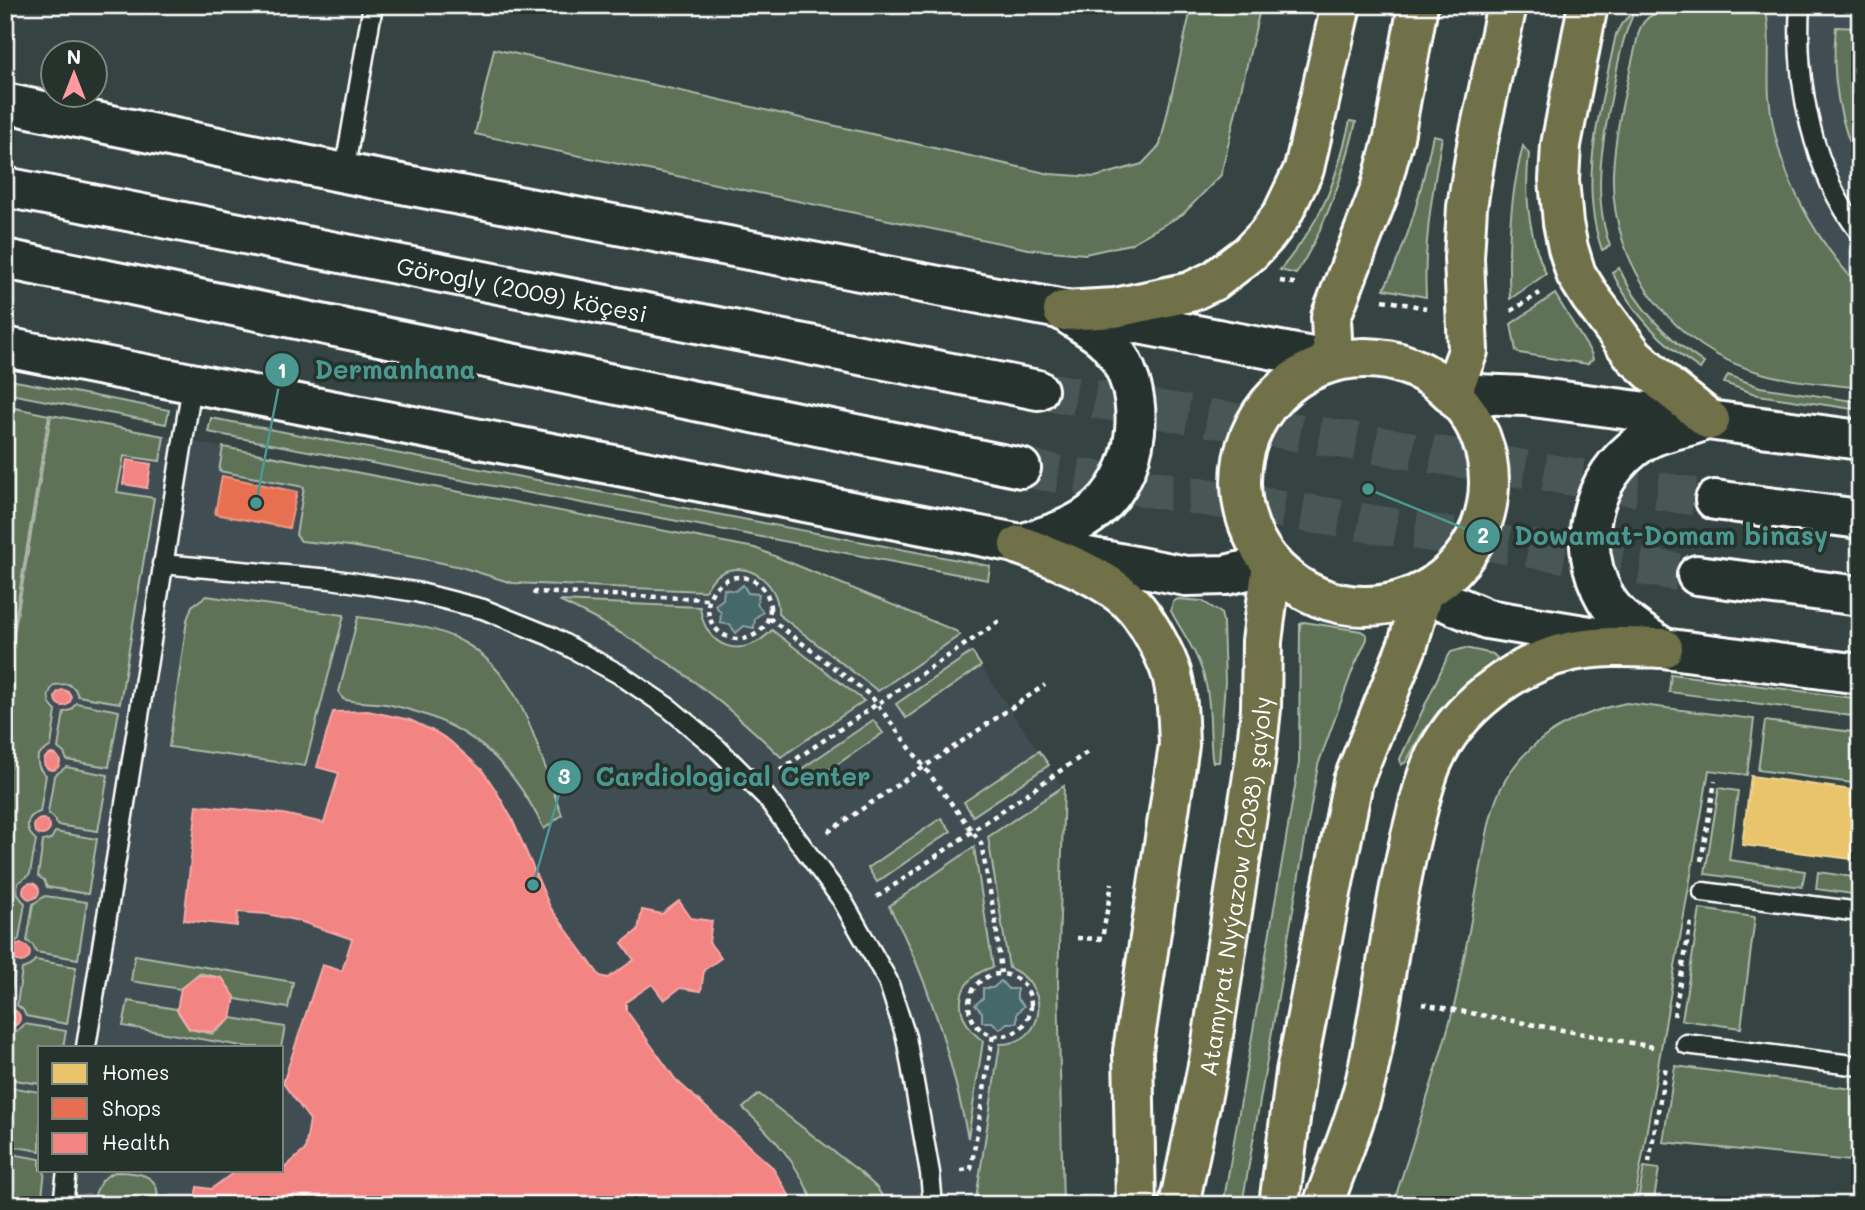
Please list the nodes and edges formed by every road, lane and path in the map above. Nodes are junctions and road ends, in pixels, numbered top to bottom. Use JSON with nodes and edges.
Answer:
{"nodes":[{"id":1,"x":373,"y":5,"type":"edge"},
{"id":2,"x":1341,"y":5,"type":"edge"},
{"id":3,"x":1418,"y":5,"type":"edge"},
{"id":4,"x":1507,"y":5,"type":"edge"},
{"id":5,"x":1588,"y":5,"type":"edge"},
{"id":6,"x":1800,"y":5,"type":"edge"},
{"id":7,"x":5,"y":103,"type":"edge"},
{"id":8,"x":344,"y":173,"type":"junction"},
{"id":9,"x":5,"y":187,"type":"edge"},
{"id":10,"x":1860,"y":233,"type":"edge"},
{"id":11,"x":5,"y":259,"type":"edge"},
{"id":12,"x":1542,"y":292,"type":"dead end"},
{"id":13,"x":1379,"y":300,"type":"dead end"},
{"id":14,"x":1427,"y":308,"type":"dead end"},
{"id":15,"x":1063,"y":310,"type":"junction"},
{"id":16,"x":1511,"y":311,"type":"dead end"},
{"id":17,"x":5,"y":347,"type":"edge"},
{"id":18,"x":1333,"y":361,"type":"junction"},
{"id":19,"x":192,"y":385,"type":"junction"},
{"id":20,"x":1038,"y":390,"type":"tunnel mouth"},
{"id":21,"x":1452,"y":393,"type":"junction"},
{"id":22,"x":1710,"y":420,"type":"junction"},
{"id":23,"x":1860,"y":439,"type":"edge"},
{"id":24,"x":1021,"y":468,"type":"tunnel mouth"},
{"id":25,"x":1715,"y":500,"type":"tunnel mouth"},
{"id":26,"x":1860,"y":519,"type":"edge"},
{"id":27,"x":1019,"y":545,"type":"junction"},
{"id":28,"x":162,"y":564,"type":"junction"},
{"id":29,"x":1272,"y":564,"type":"junction"},
{"id":30,"x":1697,"y":575,"type":"tunnel mouth"},
{"id":31,"x":1423,"y":592,"type":"junction"},
{"id":32,"x":1860,"y":596,"type":"edge"},
{"id":33,"x":709,"y":599,"type":"junction"},
{"id":34,"x":769,"y":618,"type":"junction"},
{"id":35,"x":1001,"y":620,"type":"dead end"},
{"id":36,"x":520,"y":624,"type":"junction"},
{"id":37,"x":1663,"y":648,"type":"junction"},
{"id":38,"x":1860,"y":674,"type":"edge"},
{"id":39,"x":1045,"y":684,"type":"dead end"},
{"id":40,"x":877,"y":704,"type":"junction"},
{"id":41,"x":1090,"y":751,"type":"dead end"},
{"id":42,"x":924,"y":767,"type":"junction"},
{"id":43,"x":1715,"y":780,"type":"dead end"},
{"id":44,"x":756,"y":786,"type":"junction"},
{"id":45,"x":973,"y":832,"type":"junction"},
{"id":46,"x":804,"y":848,"type":"junction"},
{"id":47,"x":1700,"y":867,"type":"dead end"},
{"id":48,"x":1703,"y":892,"type":"dead end"},
{"id":49,"x":1860,"y":912,"type":"edge"},
{"id":50,"x":851,"y":916,"type":"junction"},
{"id":51,"x":1107,"y":917,"type":"dead end"},
{"id":52,"x":1692,"y":918,"type":"dead end"},
{"id":53,"x":1077,"y":938,"type":"dead end"},
{"id":54,"x":1001,"y":973,"type":"junction"},
{"id":55,"x":1422,"y":992,"type":"dead end"},
{"id":56,"x":1673,"y":1023,"type":"dead end"},
{"id":57,"x":993,"y":1035,"type":"junction"},
{"id":58,"x":1686,"y":1044,"type":"dead end"},
{"id":59,"x":86,"y":1046,"type":"edge"},
{"id":60,"x":1661,"y":1048,"type":"dead end"},
{"id":61,"x":1666,"y":1062,"type":"dead end"},
{"id":62,"x":1860,"y":1066,"type":"edge"},
{"id":63,"x":1649,"y":1162,"type":"dead end"},
{"id":64,"x":67,"y":1172,"type":"edge"},
{"id":65,"x":930,"y":1173,"type":"junction"},
{"id":66,"x":64,"y":1205,"type":"edge"},
{"id":67,"x":933,"y":1205,"type":"edge"},
{"id":68,"x":1136,"y":1205,"type":"edge"},
{"id":69,"x":1179,"y":1205,"type":"edge"},
{"id":70,"x":1279,"y":1205,"type":"edge"},
{"id":71,"x":1323,"y":1205,"type":"edge"}],
"edges":[{"from":1,"to":8,"type":"lane"},
{"from":2,"to":15,"type":"main road"},
{"from":3,"to":18,"type":"main road"},
{"from":4,"to":21,"type":"main road"},
{"from":5,"to":22,"type":"main road"},
{"from":6,"to":10,"type":"lane"},
{"from":7,"to":8,"type":"main road"},
{"from":8,"to":15,"type":"main road"},
{"from":9,"to":20,"type":"main road","name":"Görogly (2009) köçesi"},
{"from":11,"to":24,"type":"main road"},
{"from":12,"to":16,"type":"path"},
{"from":13,"to":14,"type":"path"},
{"from":15,"to":18,"type":"main road"},
{"from":15,"to":27,"type":"main road"},
{"from":17,"to":19,"type":"main road"},
{"from":18,"to":21,"type":"main road"},
{"from":18,"to":29,"type":"main road"},
{"from":19,"to":27,"type":"main road"},
{"from":19,"to":28,"type":"lane"},
{"from":21,"to":22,"type":"main road"},
{"from":21,"to":31,"type":"main road"},
{"from":22,"to":23,"type":"main road"},
{"from":22,"to":37,"type":"main road"},
{"from":25,"to":26,"type":"main road"},
{"from":27,"to":29,"type":"main road"},
{"from":27,"to":68,"type":"main road"},
{"from":28,"to":36,"type":"lane"},
{"from":28,"to":59,"type":"lane"},
{"from":29,"to":31,"type":"main road"},
{"from":29,"to":69,"type":"main road","name":"Atamyrat Nyýazow (2038) şaýoly"},
{"from":30,"to":32,"type":"main road"},
{"from":31,"to":37,"type":"main road"},
{"from":31,"to":70,"type":"main road"},
{"from":33,"to":34,"type":"path"},
{"from":33,"to":34,"type":"path"},
{"from":33,"to":36,"type":"path"},
{"from":34,"to":40,"type":"path"},
{"from":35,"to":40,"type":"path"},
{"from":36,"to":44,"type":"lane"},
{"from":37,"to":38,"type":"main road"},
{"from":37,"to":71,"type":"main road"},
{"from":39,"to":42,"type":"path"},
{"from":40,"to":42,"type":"path"},
{"from":40,"to":44,"type":"path"},
{"from":41,"to":45,"type":"path"},
{"from":42,"to":45,"type":"path"},
{"from":42,"to":46,"type":"path"},
{"from":43,"to":47,"type":"path"},
{"from":44,"to":46,"type":"lane"},
{"from":45,"to":50,"type":"path"},
{"from":45,"to":54,"type":"path"},
{"from":46,"to":50,"type":"lane"},
{"from":48,"to":49,"type":"lane"},
{"from":50,"to":65,"type":"lane"},
{"from":51,"to":53,"type":"path"},
{"from":52,"to":56,"type":"path"},
{"from":54,"to":57,"type":"path"},
{"from":54,"to":57,"type":"path"},
{"from":55,"to":60,"type":"path"},
{"from":57,"to":65,"type":"path"},
{"from":58,"to":62,"type":"lane"},
{"from":61,"to":63,"type":"path"},
{"from":64,"to":66,"type":"lane"},
{"from":65,"to":67,"type":"lane"}]}
